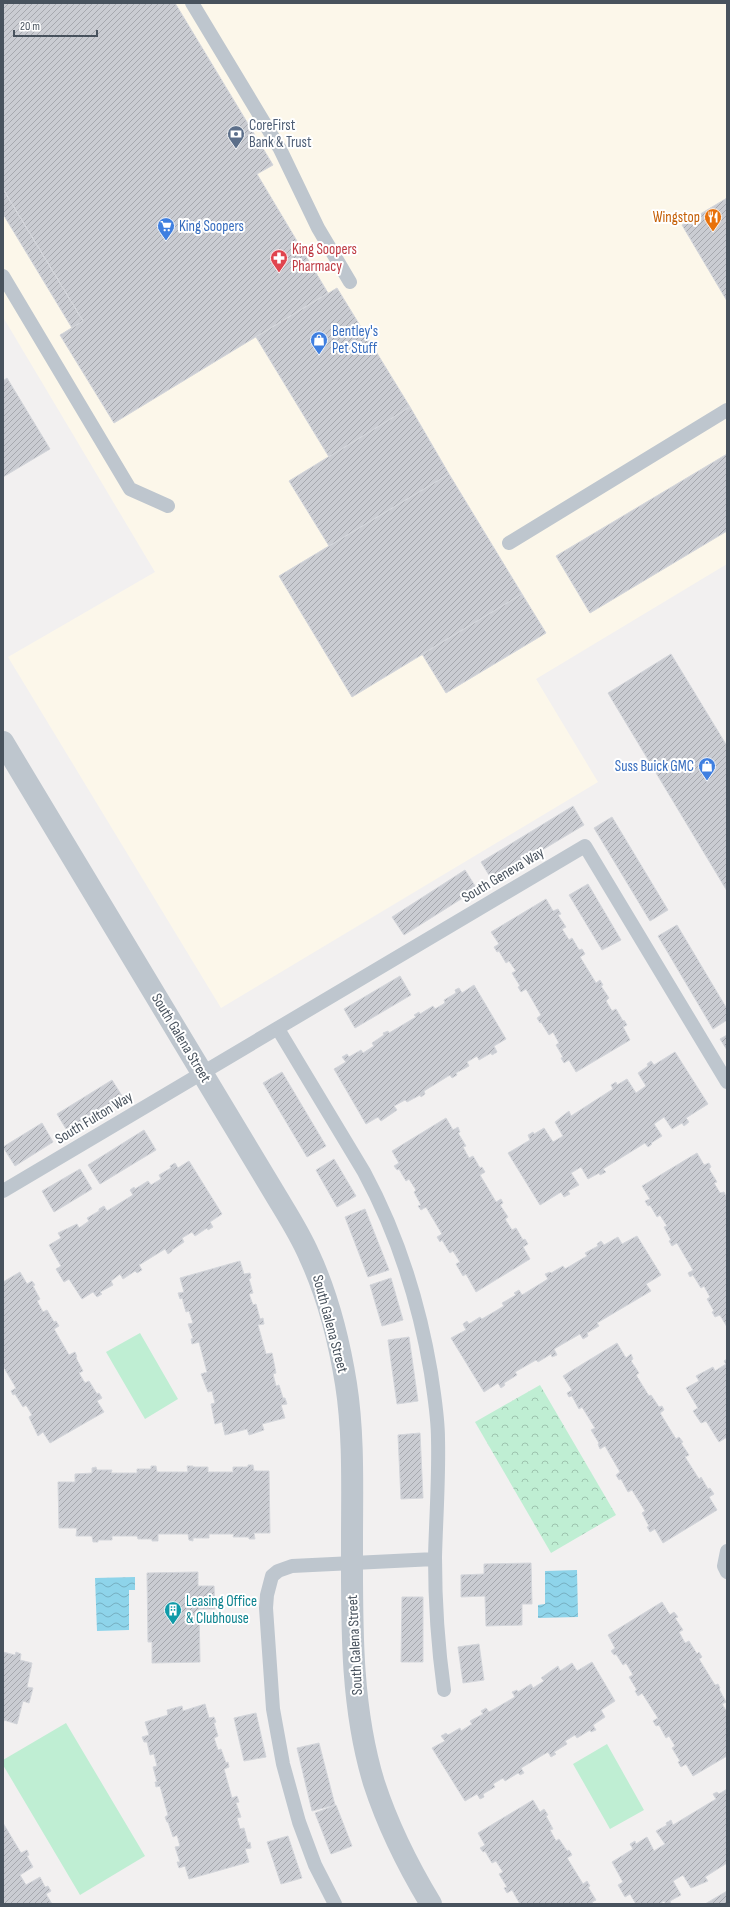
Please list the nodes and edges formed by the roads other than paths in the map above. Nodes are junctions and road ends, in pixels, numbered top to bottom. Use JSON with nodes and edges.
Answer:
{"nodes":[{"id":1,"x":192,"y":3,"type":"edge"},
{"id":2,"x":3,"y":276,"type":"edge"},
{"id":3,"x":350,"y":282,"type":"dead end"},
{"id":4,"x":727,"y":410,"type":"edge"},
{"id":5,"x":168,"y":506,"type":"dead end"},
{"id":6,"x":509,"y":543,"type":"dead end"},
{"id":7,"x":6,"y":754,"type":"edge"},
{"id":8,"x":278,"y":1029,"type":"junction"},
{"id":9,"x":202,"y":1073,"type":"junction"},
{"id":10,"x":727,"y":1082,"type":"edge"},
{"id":11,"x":3,"y":1192,"type":"edge"},
{"id":12,"x":727,"y":1551,"type":"edge"},
{"id":13,"x":435,"y":1559,"type":"junction"},
{"id":14,"x":352,"y":1562,"type":"junction"},
{"id":15,"x":727,"y":1572,"type":"edge"},
{"id":16,"x":444,"y":1690,"type":"dead end"},
{"id":17,"x":335,"y":1904,"type":"edge"},
{"id":18,"x":431,"y":1904,"type":"edge"}],
"edges":[{"from":1,"to":3,"type":"lane"},
{"from":2,"to":5,"type":"lane"},
{"from":4,"to":6,"type":"lane"},
{"from":7,"to":9,"type":"street","name":"South Galena Street"},
{"from":8,"to":9,"type":"lane","name":"South Geneva Way"},
{"from":8,"to":10,"type":"lane","name":"South Geneva Way"},
{"from":8,"to":13,"type":"lane"},
{"from":9,"to":11,"type":"lane","name":"South Fulton Way"},
{"from":9,"to":14,"type":"street","name":"South Galena Street"},
{"from":12,"to":15,"type":"lane"},
{"from":13,"to":14,"type":"lane"},
{"from":13,"to":16,"type":"lane"},
{"from":14,"to":17,"type":"lane"},
{"from":14,"to":18,"type":"street","name":"South Galena Street"}]}
